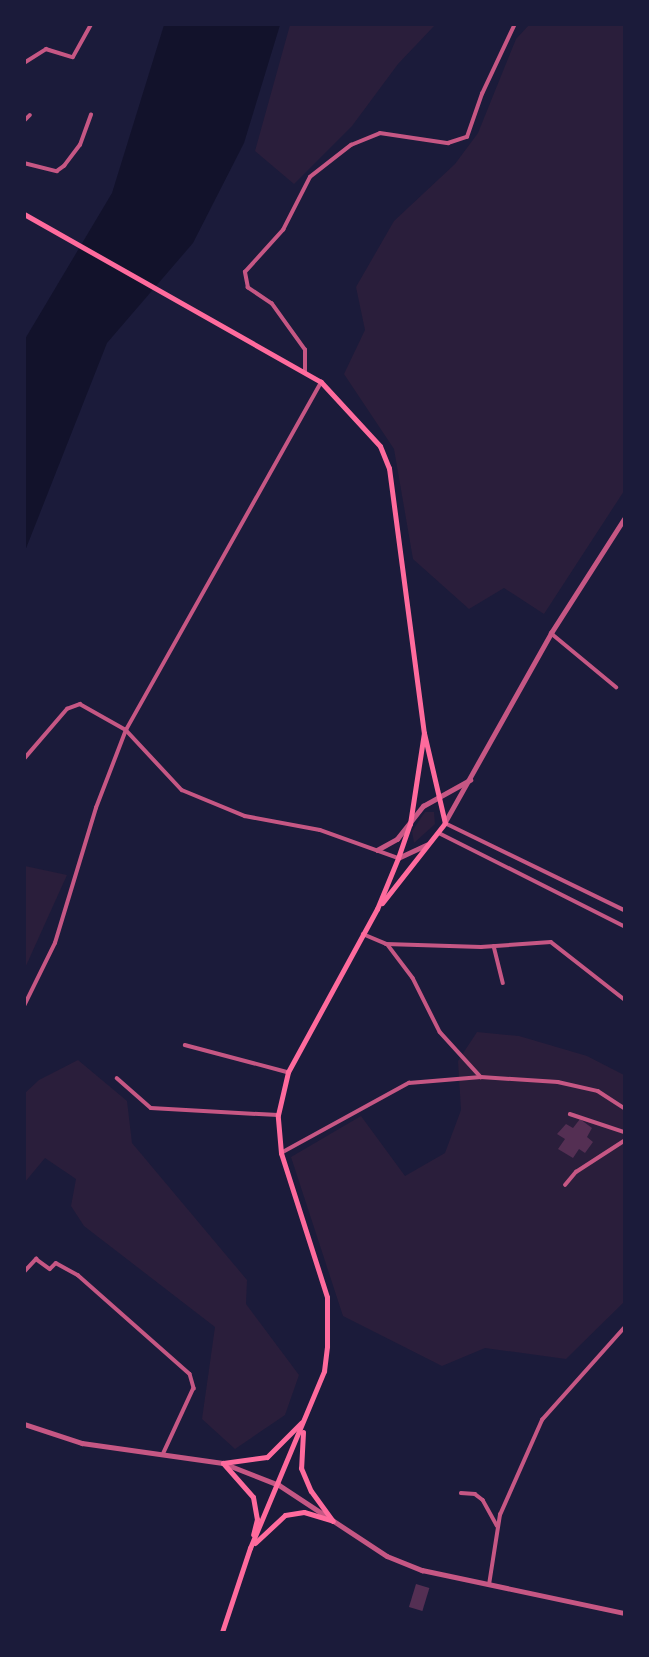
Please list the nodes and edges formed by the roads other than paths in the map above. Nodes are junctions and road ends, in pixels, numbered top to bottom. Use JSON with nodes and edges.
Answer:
{"nodes":[{"id":1,"x":91,"y":24,"type":"edge"},
{"id":2,"x":515,"y":24,"type":"edge"},
{"id":3,"x":24,"y":63,"type":"edge"},
{"id":4,"x":30,"y":115,"type":"dead end"},
{"id":5,"x":91,"y":115,"type":"dead end"},
{"id":6,"x":24,"y":121,"type":"edge"},
{"id":7,"x":24,"y":163,"type":"edge"},
{"id":8,"x":24,"y":214,"type":"edge"},
{"id":9,"x":305,"y":373,"type":"junction"},
{"id":10,"x":321,"y":382,"type":"junction"},
{"id":11,"x":625,"y":519,"type":"edge"},
{"id":12,"x":551,"y":634,"type":"junction"},
{"id":13,"x":616,"y":687,"type":"dead end"},
{"id":14,"x":126,"y":730,"type":"junction"},
{"id":15,"x":424,"y":733,"type":"junction"},
{"id":16,"x":24,"y":759,"type":"edge"},
{"id":17,"x":471,"y":779,"type":"junction"},
{"id":18,"x":438,"y":796,"type":"junction"},
{"id":19,"x":444,"y":823,"type":"junction"},
{"id":20,"x":410,"y":824,"type":"junction"},
{"id":21,"x":439,"y":833,"type":"junction"},
{"id":22,"x":433,"y":839,"type":"junction"},
{"id":23,"x":377,"y":850,"type":"junction"},
{"id":24,"x":398,"y":858,"type":"junction"},
{"id":25,"x":377,"y":909,"type":"junction"},
{"id":26,"x":625,"y":910,"type":"edge"},
{"id":27,"x":625,"y":926,"type":"edge"},
{"id":28,"x":363,"y":933,"type":"junction"},
{"id":29,"x":386,"y":944,"type":"junction"},
{"id":30,"x":494,"y":946,"type":"junction"},
{"id":31,"x":503,"y":983,"type":"dead end"},
{"id":32,"x":625,"y":999,"type":"edge"},
{"id":33,"x":24,"y":1006,"type":"edge"},
{"id":34,"x":185,"y":1045,"type":"dead end"},
{"id":35,"x":288,"y":1072,"type":"junction"},
{"id":36,"x":481,"y":1077,"type":"junction"},
{"id":37,"x":117,"y":1078,"type":"dead end"},
{"id":38,"x":625,"y":1108,"type":"edge"},
{"id":39,"x":570,"y":1114,"type":"dead end"},
{"id":40,"x":278,"y":1115,"type":"junction"},
{"id":41,"x":625,"y":1132,"type":"edge"},
{"id":42,"x":625,"y":1142,"type":"edge"},
{"id":43,"x":281,"y":1153,"type":"junction"},
{"id":44,"x":565,"y":1185,"type":"dead end"},
{"id":45,"x":24,"y":1272,"type":"edge"},
{"id":46,"x":625,"y":1328,"type":"edge"},
{"id":47,"x":306,"y":1418,"type":"junction"},
{"id":48,"x":24,"y":1424,"type":"edge"},
{"id":49,"x":164,"y":1454,"type":"junction"},
{"id":50,"x":223,"y":1463,"type":"junction"},
{"id":51,"x":279,"y":1485,"type":"junction"},
{"id":52,"x":461,"y":1493,"type":"dead end"},
{"id":53,"x":333,"y":1521,"type":"junction"},
{"id":54,"x":497,"y":1525,"type":"junction"},
{"id":55,"x":250,"y":1548,"type":"junction"},
{"id":56,"x":489,"y":1585,"type":"junction"},
{"id":57,"x":625,"y":1613,"type":"edge"},
{"id":58,"x":222,"y":1633,"type":"edge"}],
"edges":[{"from":1,"to":3,"type":"street"},
{"from":2,"to":9,"type":"street"},
{"from":4,"to":6,"type":"street"},
{"from":5,"to":7,"type":"street"},
{"from":8,"to":9,"type":"main road"},
{"from":9,"to":10,"type":"main road"},
{"from":10,"to":14,"type":"street"},
{"from":10,"to":15,"type":"main road"},
{"from":11,"to":12,"type":"street"},
{"from":12,"to":13,"type":"street"},
{"from":12,"to":17,"type":"street"},
{"from":14,"to":16,"type":"street"},
{"from":14,"to":23,"type":"street"},
{"from":14,"to":33,"type":"street"},
{"from":15,"to":18,"type":"main road"},
{"from":15,"to":20,"type":"main road"},
{"from":17,"to":18,"type":"street"},
{"from":17,"to":19,"type":"street"},
{"from":18,"to":19,"type":"main road"},
{"from":18,"to":20,"type":"street"},
{"from":19,"to":21,"type":"main road"},
{"from":19,"to":26,"type":"street"},
{"from":20,"to":23,"type":"street"},
{"from":20,"to":24,"type":"main road"},
{"from":21,"to":22,"type":"main road"},
{"from":21,"to":27,"type":"street"},
{"from":22,"to":24,"type":"street"},
{"from":22,"to":25,"type":"main road"},
{"from":23,"to":24,"type":"street"},
{"from":24,"to":25,"type":"main road"},
{"from":25,"to":28,"type":"main road"},
{"from":28,"to":29,"type":"street"},
{"from":28,"to":35,"type":"main road"},
{"from":29,"to":30,"type":"street"},
{"from":29,"to":36,"type":"street"},
{"from":30,"to":31,"type":"street"},
{"from":30,"to":32,"type":"street"},
{"from":34,"to":35,"type":"street"},
{"from":35,"to":40,"type":"main road"},
{"from":36,"to":38,"type":"street"},
{"from":36,"to":43,"type":"street"},
{"from":37,"to":40,"type":"street"},
{"from":39,"to":41,"type":"street"},
{"from":40,"to":43,"type":"main road"},
{"from":42,"to":44,"type":"street"},
{"from":43,"to":47,"type":"main road"},
{"from":45,"to":49,"type":"street"},
{"from":46,"to":54,"type":"street"},
{"from":47,"to":50,"type":"main road"},
{"from":47,"to":51,"type":"main road"},
{"from":47,"to":53,"type":"main road"},
{"from":48,"to":49,"type":"street"},
{"from":49,"to":50,"type":"street"},
{"from":50,"to":51,"type":"street"},
{"from":50,"to":55,"type":"main road"},
{"from":51,"to":53,"type":"street"},
{"from":51,"to":55,"type":"main road"},
{"from":52,"to":54,"type":"street"},
{"from":53,"to":55,"type":"main road"},
{"from":53,"to":56,"type":"street"},
{"from":54,"to":56,"type":"street"},
{"from":55,"to":58,"type":"main road"},
{"from":56,"to":57,"type":"street"}]}
